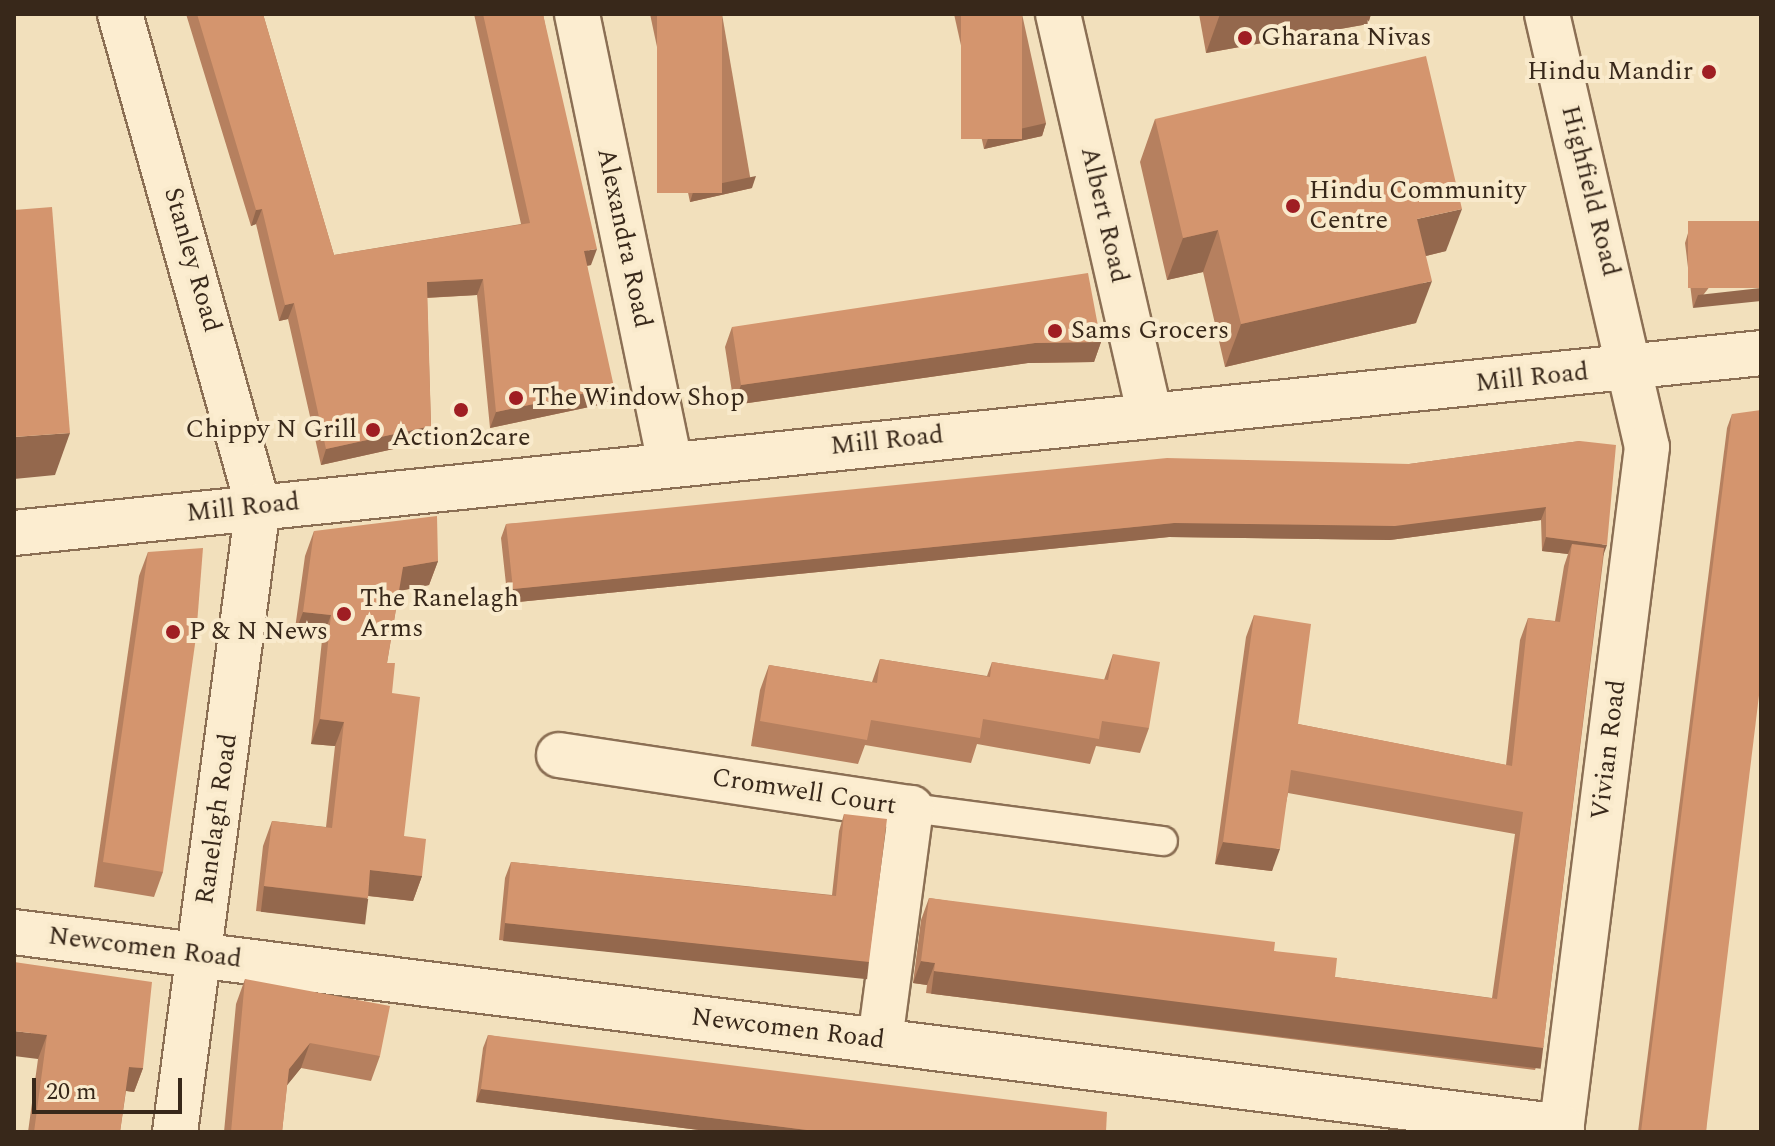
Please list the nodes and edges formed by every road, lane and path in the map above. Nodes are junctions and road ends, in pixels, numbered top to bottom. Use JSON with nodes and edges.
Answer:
{"nodes":[{"id":1,"x":120,"y":14,"type":"edge"},
{"id":2,"x":577,"y":14,"type":"edge"},
{"id":3,"x":1058,"y":14,"type":"edge"},
{"id":4,"x":1547,"y":14,"type":"edge"},
{"id":5,"x":1761,"y":353,"type":"edge"},
{"id":6,"x":1634,"y":368,"type":"junction"},
{"id":7,"x":1150,"y":416,"type":"junction"},
{"id":8,"x":670,"y":463,"type":"junction"},
{"id":9,"x":258,"y":506,"type":"junction"},
{"id":10,"x":14,"y":533,"type":"edge"},
{"id":11,"x":559,"y":755,"type":"dead end"},
{"id":12,"x":911,"y":808,"type":"junction"},
{"id":13,"x":1163,"y":841,"type":"dead end"},
{"id":14,"x":14,"y":932,"type":"edge"},
{"id":15,"x":199,"y":955,"type":"junction"},
{"id":16,"x":880,"y":1041,"type":"junction"},
{"id":17,"x":1561,"y":1130,"type":"edge"},
{"id":18,"x":175,"y":1132,"type":"edge"}],
"edges":[{"from":1,"to":9,"type":"street","name":"Stanley Road"},
{"from":2,"to":8,"type":"street","name":"Alexandra Road"},
{"from":3,"to":7,"type":"street","name":"Albert Road"},
{"from":4,"to":6,"type":"street","name":"Highfield Road"},
{"from":5,"to":6,"type":"street","name":"Mill Road"},
{"from":6,"to":7,"type":"street","name":"Mill Road"},
{"from":6,"to":17,"type":"street","name":"Vivian Road"},
{"from":7,"to":8,"type":"street","name":"Mill Road"},
{"from":8,"to":9,"type":"street","name":"Mill Road"},
{"from":9,"to":10,"type":"street","name":"Mill Road"},
{"from":9,"to":15,"type":"street","name":"Ranelagh Road"},
{"from":11,"to":12,"type":"street","name":"Cromwell Court"},
{"from":12,"to":13,"type":"lane"},
{"from":12,"to":16,"type":"street","name":"Cromwell Court"},
{"from":14,"to":15,"type":"street","name":"Newcomen Road"},
{"from":15,"to":16,"type":"street","name":"Newcomen Road"},
{"from":15,"to":18,"type":"street","name":"Ranelagh Road"},
{"from":16,"to":17,"type":"street","name":"Newcomen Road"}]}
